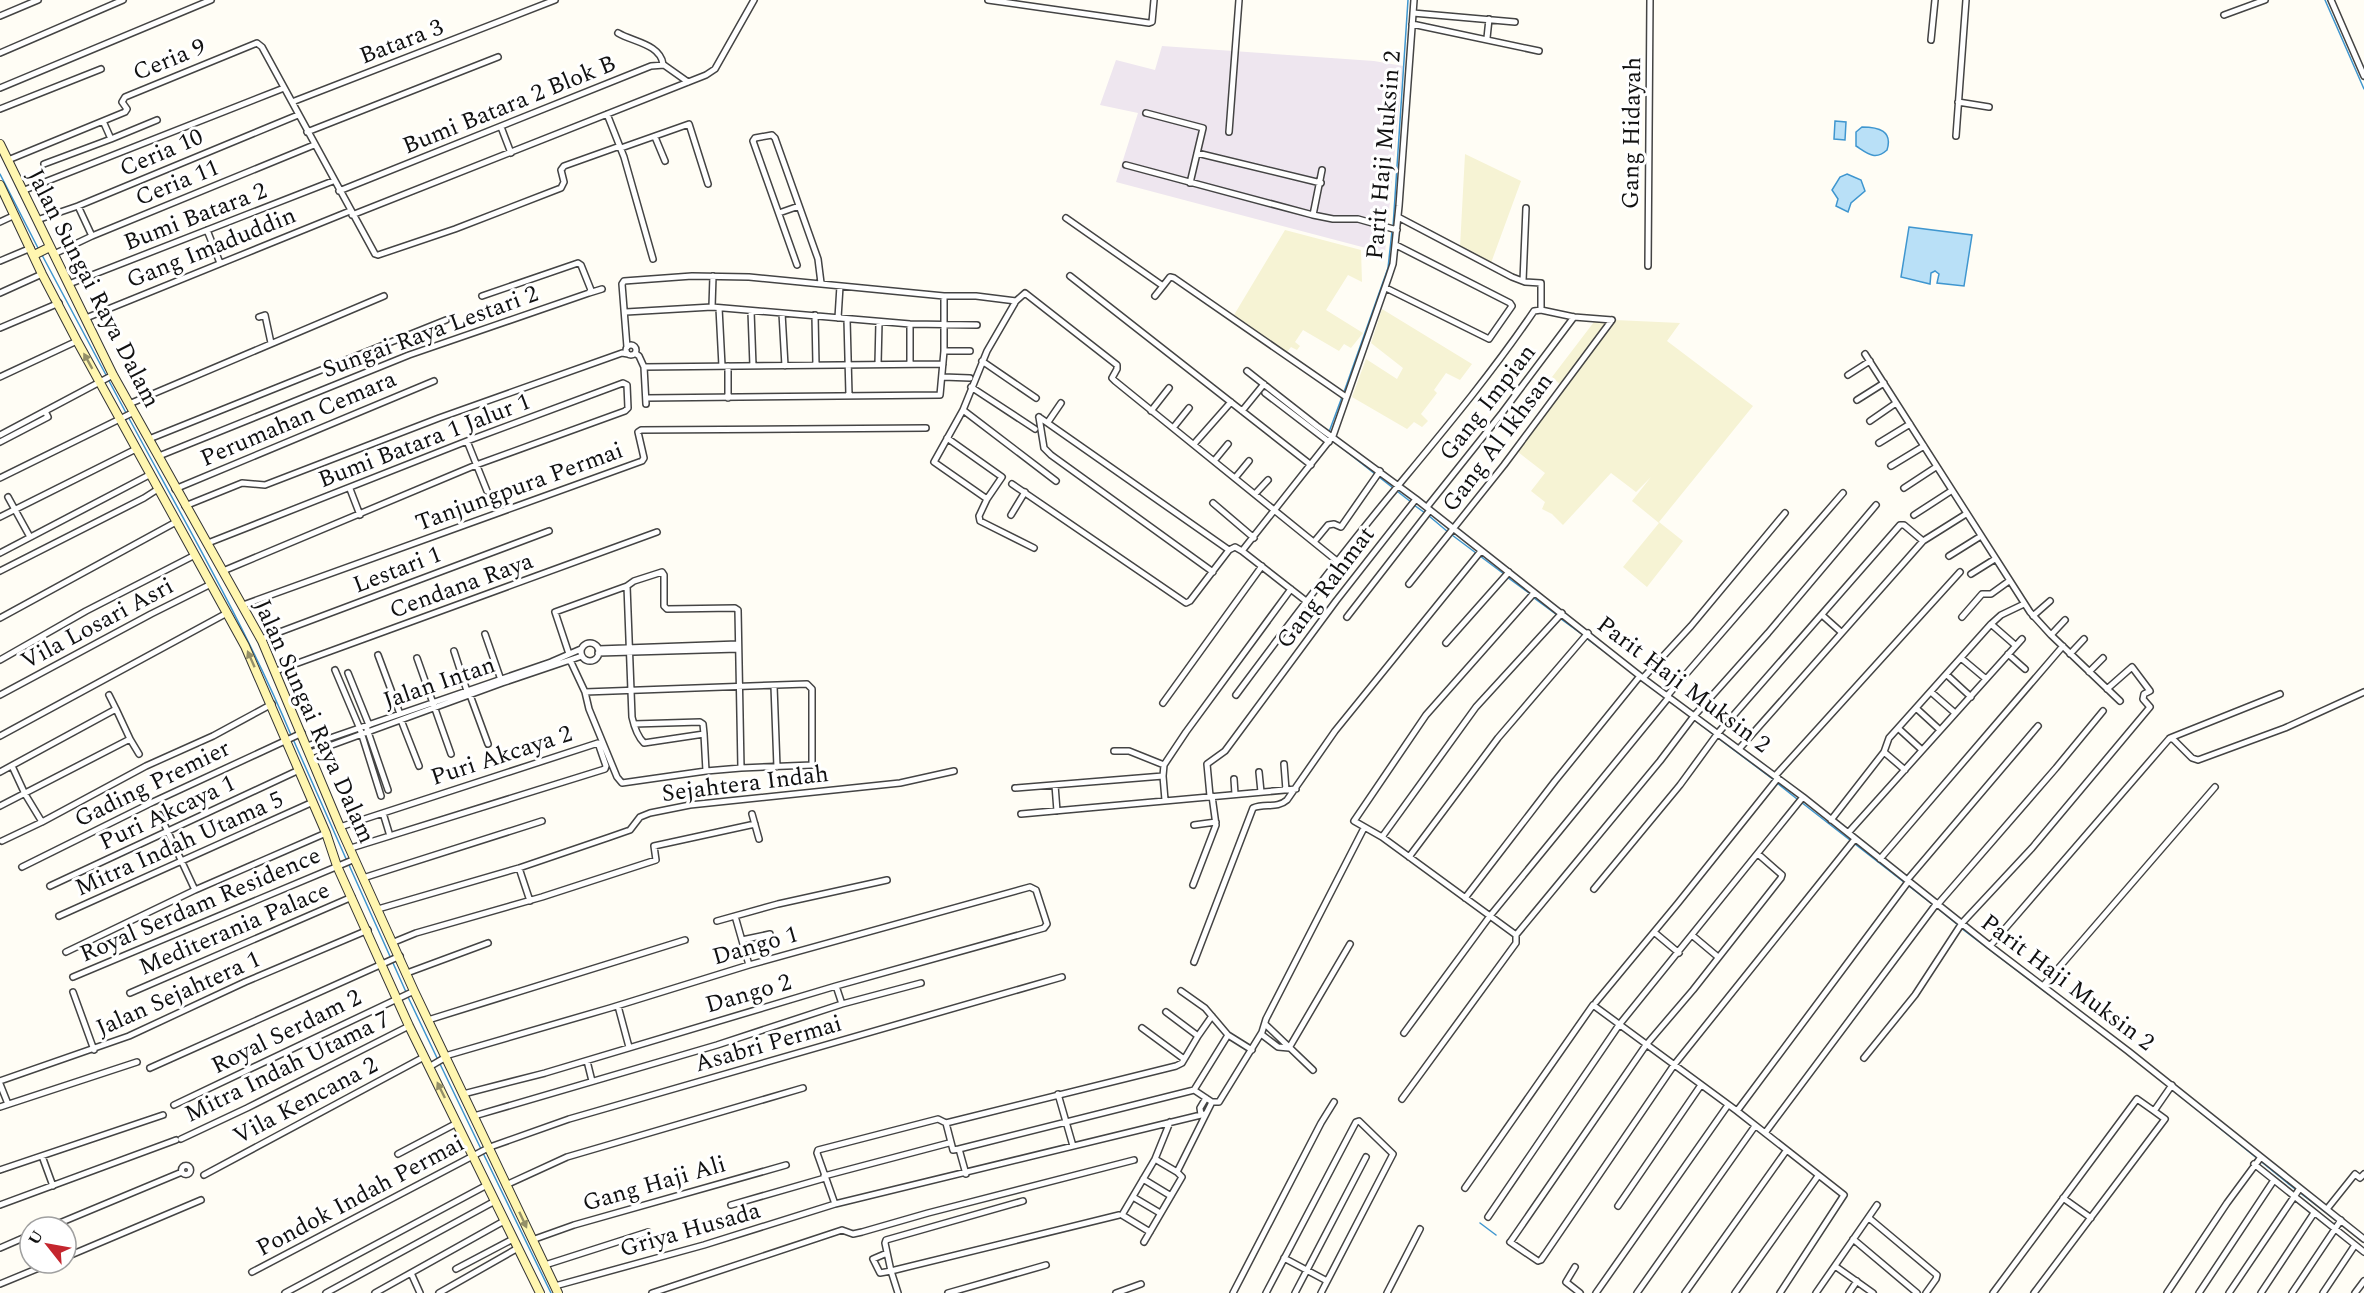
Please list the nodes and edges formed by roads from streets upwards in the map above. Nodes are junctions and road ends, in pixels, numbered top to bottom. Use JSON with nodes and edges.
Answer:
{"nodes":[{"id":1,"x":38,"y":0,"type":"edge"},
{"id":2,"x":123,"y":0,"type":"edge"},
{"id":3,"x":211,"y":0,"type":"edge"},
{"id":4,"x":555,"y":0,"type":"edge"},
{"id":5,"x":754,"y":0,"type":"edge"},
{"id":6,"x":988,"y":0,"type":"edge"},
{"id":7,"x":1154,"y":0,"type":"edge"},
{"id":8,"x":1239,"y":0,"type":"edge"},
{"id":9,"x":1414,"y":0,"type":"edge"},
{"id":10,"x":1650,"y":0,"type":"edge"},
{"id":11,"x":1935,"y":0,"type":"edge"},
{"id":12,"x":1966,"y":0,"type":"edge"},
{"id":13,"x":2265,"y":0,"type":"edge"},
{"id":14,"x":2331,"y":0,"type":"edge"},
{"id":15,"x":1021,"y":2,"type":"edge"},
{"id":16,"x":1413,"y":13,"type":"junction"},
{"id":17,"x":2224,"y":15,"type":"dead end"},
{"id":18,"x":0,"y":16,"type":"edge"},
{"id":19,"x":1489,"y":19,"type":"junction"},
{"id":20,"x":1515,"y":22,"type":"dead end"},
{"id":21,"x":1412,"y":24,"type":"junction"},
{"id":22,"x":618,"y":33,"type":"dead end"},
{"id":23,"x":1487,"y":38,"type":"junction"},
{"id":24,"x":1931,"y":40,"type":"dead end"},
{"id":25,"x":1539,"y":51,"type":"dead end"},
{"id":26,"x":0,"y":53,"type":"edge"},
{"id":27,"x":498,"y":57,"type":"dead end"},
{"id":28,"x":663,"y":64,"type":"junction"},
{"id":29,"x":101,"y":69,"type":"dead end"},
{"id":30,"x":2364,"y":76,"type":"edge"},
{"id":31,"x":691,"y":81,"type":"junction"},
{"id":32,"x":0,"y":88,"type":"edge"},
{"id":33,"x":284,"y":88,"type":"junction"},
{"id":34,"x":292,"y":102,"type":"junction"},
{"id":35,"x":1958,"y":102,"type":"junction"},
{"id":36,"x":1989,"y":107,"type":"dead end"},
{"id":37,"x":0,"y":110,"type":"edge"},
{"id":38,"x":607,"y":114,"type":"junction"},
{"id":39,"x":1146,"y":114,"type":"dead end"},
{"id":40,"x":298,"y":115,"type":"junction"},
{"id":41,"x":157,"y":120,"type":"dead end"},
{"id":42,"x":103,"y":122,"type":"junction"},
{"id":43,"x":501,"y":126,"type":"junction"},
{"id":44,"x":307,"y":132,"type":"junction"},
{"id":45,"x":1229,"y":132,"type":"dead end"},
{"id":46,"x":1956,"y":136,"type":"dead end"},
{"id":47,"x":655,"y":137,"type":"junction"},
{"id":48,"x":111,"y":139,"type":"junction"},
{"id":49,"x":0,"y":144,"type":"edge"},
{"id":50,"x":314,"y":145,"type":"junction"},
{"id":51,"x":620,"y":147,"type":"junction"},
{"id":52,"x":511,"y":153,"type":"junction"},
{"id":53,"x":1197,"y":153,"type":"junction"},
{"id":54,"x":8,"y":160,"type":"junction"},
{"id":55,"x":665,"y":161,"type":"dead end"},
{"id":56,"x":44,"y":165,"type":"dead end"},
{"id":57,"x":1126,"y":165,"type":"dead end"},
{"id":58,"x":1322,"y":171,"type":"dead end"},
{"id":59,"x":333,"y":181,"type":"junction"},
{"id":60,"x":1190,"y":183,"type":"junction"},
{"id":61,"x":1321,"y":183,"type":"junction"},
{"id":62,"x":708,"y":184,"type":"dead end"},
{"id":63,"x":0,"y":185,"type":"edge"},
{"id":64,"x":22,"y":191,"type":"junction"},
{"id":65,"x":339,"y":191,"type":"junction"},
{"id":66,"x":78,"y":206,"type":"junction"},
{"id":67,"x":799,"y":206,"type":"junction"},
{"id":68,"x":1526,"y":208,"type":"dead end"},
{"id":69,"x":351,"y":213,"type":"junction"},
{"id":70,"x":779,"y":213,"type":"junction"},
{"id":71,"x":1312,"y":215,"type":"junction"},
{"id":72,"x":12,"y":216,"type":"junction"},
{"id":73,"x":1398,"y":217,"type":"junction"},
{"id":74,"x":1066,"y":218,"type":"dead end"},
{"id":75,"x":37,"y":220,"type":"junction"},
{"id":76,"x":0,"y":222,"type":"edge"},
{"id":77,"x":207,"y":230,"type":"junction"},
{"id":78,"x":1397,"y":230,"type":"junction"},
{"id":79,"x":92,"y":236,"type":"junction"},
{"id":80,"x":1396,"y":245,"type":"junction"},
{"id":81,"x":50,"y":250,"type":"junction"},
{"id":82,"x":34,"y":252,"type":"junction"},
{"id":83,"x":653,"y":259,"type":"dead end"},
{"id":84,"x":0,"y":261,"type":"edge"},
{"id":85,"x":220,"y":263,"type":"junction"},
{"id":86,"x":797,"y":265,"type":"dead end"},
{"id":87,"x":1648,"y":266,"type":"dead end"},
{"id":88,"x":42,"y":274,"type":"junction"},
{"id":89,"x":713,"y":276,"type":"junction"},
{"id":90,"x":1070,"y":276,"type":"dead end"},
{"id":91,"x":1523,"y":281,"type":"junction"},
{"id":92,"x":821,"y":282,"type":"junction"},
{"id":93,"x":69,"y":284,"type":"junction"},
{"id":94,"x":840,"y":286,"type":"junction"},
{"id":95,"x":1162,"y":286,"type":"junction"},
{"id":96,"x":1386,"y":288,"type":"junction"},
{"id":97,"x":602,"y":290,"type":"dead end"},
{"id":98,"x":0,"y":293,"type":"edge"},
{"id":99,"x":589,"y":293,"type":"junction"},
{"id":100,"x":384,"y":296,"type":"dead end"},
{"id":101,"x":482,"y":296,"type":"dead end"},
{"id":102,"x":944,"y":296,"type":"junction"},
{"id":103,"x":1155,"y":296,"type":"dead end"},
{"id":104,"x":1016,"y":302,"type":"junction"},
{"id":105,"x":59,"y":303,"type":"junction"},
{"id":106,"x":712,"y":307,"type":"junction"},
{"id":107,"x":719,"y":308,"type":"junction"},
{"id":108,"x":1540,"y":310,"type":"junction"},
{"id":109,"x":751,"y":311,"type":"junction"},
{"id":110,"x":626,"y":312,"type":"junction"},
{"id":111,"x":782,"y":313,"type":"junction"},
{"id":112,"x":265,"y":315,"type":"dead end"},
{"id":113,"x":815,"y":315,"type":"junction"},
{"id":114,"x":1574,"y":317,"type":"junction"},
{"id":115,"x":86,"y":318,"type":"junction"},
{"id":116,"x":838,"y":318,"type":"junction"},
{"id":117,"x":847,"y":319,"type":"junction"},
{"id":118,"x":446,"y":320,"type":"dead end"},
{"id":119,"x":879,"y":322,"type":"junction"},
{"id":120,"x":910,"y":324,"type":"junction"},
{"id":121,"x":977,"y":325,"type":"dead end"},
{"id":122,"x":945,"y":326,"type":"junction"},
{"id":123,"x":0,"y":328,"type":"edge"},
{"id":124,"x":77,"y":340,"type":"junction"},
{"id":125,"x":271,"y":344,"type":"junction"},
{"id":126,"x":629,"y":351,"type":"junction"},
{"id":127,"x":944,"y":351,"type":"junction"},
{"id":128,"x":970,"y":351,"type":"dead end"},
{"id":129,"x":1865,"y":354,"type":"dead end"},
{"id":130,"x":982,"y":361,"type":"junction"},
{"id":131,"x":1870,"y":361,"type":"junction"},
{"id":132,"x":847,"y":364,"type":"junction"},
{"id":133,"x":878,"y":364,"type":"junction"},
{"id":134,"x":910,"y":364,"type":"junction"},
{"id":135,"x":943,"y":364,"type":"junction"},
{"id":136,"x":816,"y":365,"type":"junction"},
{"id":137,"x":725,"y":366,"type":"junction"},
{"id":138,"x":753,"y":366,"type":"junction"},
{"id":139,"x":785,"y":366,"type":"junction"},
{"id":140,"x":644,"y":367,"type":"junction"},
{"id":141,"x":1247,"y":371,"type":"dead end"},
{"id":142,"x":1848,"y":375,"type":"dead end"},
{"id":143,"x":112,"y":376,"type":"junction"},
{"id":144,"x":0,"y":377,"type":"edge"},
{"id":145,"x":943,"y":377,"type":"junction"},
{"id":146,"x":970,"y":378,"type":"dead end"},
{"id":147,"x":434,"y":381,"type":"dead end"},
{"id":148,"x":101,"y":383,"type":"junction"},
{"id":149,"x":1884,"y":383,"type":"junction"},
{"id":150,"x":1264,"y":384,"type":"junction"},
{"id":151,"x":971,"y":387,"type":"junction"},
{"id":152,"x":1169,"y":388,"type":"dead end"},
{"id":153,"x":1265,"y":393,"type":"dead end"},
{"id":154,"x":849,"y":395,"type":"junction"},
{"id":155,"x":1346,"y":397,"type":"junction"},
{"id":156,"x":728,"y":398,"type":"junction"},
{"id":157,"x":745,"y":398,"type":"junction"},
{"id":158,"x":1036,"y":399,"type":"dead end"},
{"id":159,"x":1857,"y":400,"type":"dead end"},
{"id":160,"x":1231,"y":402,"type":"junction"},
{"id":161,"x":1061,"y":403,"type":"dead end"},
{"id":162,"x":1896,"y":403,"type":"junction"},
{"id":163,"x":129,"y":404,"type":"junction"},
{"id":164,"x":744,"y":405,"type":"dead end"},
{"id":165,"x":1189,"y":408,"type":"dead end"},
{"id":166,"x":963,"y":410,"type":"junction"},
{"id":167,"x":45,"y":411,"type":"junction"},
{"id":168,"x":1151,"y":411,"type":"junction"},
{"id":169,"x":1242,"y":411,"type":"junction"},
{"id":170,"x":133,"y":412,"type":"junction"},
{"id":171,"x":120,"y":418,"type":"junction"},
{"id":172,"x":1870,"y":421,"type":"dead end"},
{"id":173,"x":1048,"y":423,"type":"junction"},
{"id":174,"x":1910,"y":424,"type":"junction"},
{"id":175,"x":926,"y":428,"type":"dead end"},
{"id":176,"x":1173,"y":428,"type":"junction"},
{"id":177,"x":1035,"y":429,"type":"dead end"},
{"id":178,"x":0,"y":435,"type":"edge"},
{"id":179,"x":1333,"y":436,"type":"junction"},
{"id":180,"x":947,"y":438,"type":"junction"},
{"id":181,"x":149,"y":439,"type":"junction"},
{"id":182,"x":467,"y":441,"type":"junction"},
{"id":183,"x":0,"y":442,"type":"edge"},
{"id":184,"x":1329,"y":442,"type":"junction"},
{"id":185,"x":1879,"y":443,"type":"dead end"},
{"id":186,"x":1194,"y":444,"type":"junction"},
{"id":187,"x":1228,"y":444,"type":"dead end"},
{"id":188,"x":1924,"y":446,"type":"junction"},
{"id":189,"x":136,"y":449,"type":"junction"},
{"id":190,"x":159,"y":456,"type":"junction"},
{"id":191,"x":1214,"y":461,"type":"junction"},
{"id":192,"x":1249,"y":461,"type":"dead end"},
{"id":193,"x":476,"y":465,"type":"junction"},
{"id":194,"x":1311,"y":465,"type":"junction"},
{"id":195,"x":1891,"y":466,"type":"dead end"},
{"id":196,"x":1936,"y":467,"type":"junction"},
{"id":197,"x":1379,"y":472,"type":"junction"},
{"id":198,"x":151,"y":474,"type":"junction"},
{"id":199,"x":0,"y":478,"type":"edge"},
{"id":200,"x":1235,"y":478,"type":"junction"},
{"id":201,"x":1268,"y":480,"type":"dead end"},
{"id":202,"x":1056,"y":481,"type":"dead end"},
{"id":203,"x":1012,"y":484,"type":"dead end"},
{"id":204,"x":1398,"y":485,"type":"junction"},
{"id":205,"x":1904,"y":488,"type":"dead end"},
{"id":206,"x":158,"y":489,"type":"junction"},
{"id":207,"x":350,"y":489,"type":"junction"},
{"id":208,"x":488,"y":491,"type":"dead end"},
{"id":209,"x":1951,"y":491,"type":"junction"},
{"id":210,"x":1025,"y":492,"type":"junction"},
{"id":211,"x":1843,"y":493,"type":"dead end"},
{"id":212,"x":1255,"y":495,"type":"junction"},
{"id":213,"x":173,"y":496,"type":"junction"},
{"id":214,"x":8,"y":497,"type":"dead end"},
{"id":215,"x":987,"y":499,"type":"junction"},
{"id":216,"x":1416,"y":499,"type":"junction"},
{"id":217,"x":1213,"y":503,"type":"dead end"},
{"id":218,"x":1876,"y":505,"type":"dead end"},
{"id":219,"x":179,"y":509,"type":"junction"},
{"id":220,"x":1429,"y":509,"type":"junction"},
{"id":221,"x":15,"y":510,"type":"junction"},
{"id":222,"x":1275,"y":511,"type":"junction"},
{"id":223,"x":1785,"y":513,"type":"dead end"},
{"id":224,"x":1966,"y":514,"type":"junction"},
{"id":225,"x":360,"y":515,"type":"junction"},
{"id":226,"x":1011,"y":515,"type":"dead end"},
{"id":227,"x":1914,"y":515,"type":"dead end"},
{"id":228,"x":0,"y":518,"type":"edge"},
{"id":229,"x":176,"y":522,"type":"junction"},
{"id":230,"x":1454,"y":529,"type":"junction"},
{"id":231,"x":548,"y":532,"type":"dead end"},
{"id":232,"x":657,"y":532,"type":"dead end"},
{"id":233,"x":1981,"y":536,"type":"junction"},
{"id":234,"x":30,"y":537,"type":"junction"},
{"id":235,"x":1254,"y":538,"type":"junction"},
{"id":236,"x":1923,"y":541,"type":"junction"},
{"id":237,"x":1314,"y":542,"type":"junction"},
{"id":238,"x":208,"y":543,"type":"junction"},
{"id":239,"x":1034,"y":548,"type":"dead end"},
{"id":240,"x":1229,"y":550,"type":"junction"},
{"id":241,"x":1242,"y":551,"type":"junction"},
{"id":242,"x":0,"y":553,"type":"edge"},
{"id":243,"x":1479,"y":554,"type":"junction"},
{"id":244,"x":195,"y":555,"type":"junction"},
{"id":245,"x":1949,"y":556,"type":"dead end"},
{"id":246,"x":1995,"y":559,"type":"junction"},
{"id":247,"x":1337,"y":561,"type":"junction"},
{"id":248,"x":1262,"y":566,"type":"junction"},
{"id":249,"x":0,"y":571,"type":"edge"},
{"id":250,"x":223,"y":571,"type":"junction"},
{"id":251,"x":1213,"y":572,"type":"junction"},
{"id":252,"x":1509,"y":572,"type":"junction"},
{"id":253,"x":1960,"y":572,"type":"dead end"},
{"id":254,"x":1971,"y":574,"type":"dead end"},
{"id":255,"x":2009,"y":581,"type":"junction"},
{"id":256,"x":211,"y":584,"type":"junction"},
{"id":257,"x":1409,"y":584,"type":"dead end"},
{"id":258,"x":627,"y":586,"type":"junction"},
{"id":259,"x":1291,"y":589,"type":"junction"},
{"id":260,"x":1534,"y":593,"type":"junction"},
{"id":261,"x":2050,"y":601,"type":"dead end"},
{"id":262,"x":1306,"y":602,"type":"junction"},
{"id":263,"x":2024,"y":604,"type":"junction"},
{"id":264,"x":243,"y":605,"type":"junction"},
{"id":265,"x":227,"y":613,"type":"junction"},
{"id":266,"x":1562,"y":613,"type":"junction"},
{"id":267,"x":1822,"y":615,"type":"junction"},
{"id":268,"x":1347,"y":616,"type":"dead end"},
{"id":269,"x":2033,"y":616,"type":"junction"},
{"id":270,"x":1962,"y":617,"type":"dead end"},
{"id":271,"x":0,"y":618,"type":"edge"},
{"id":272,"x":2065,"y":620,"type":"dead end"},
{"id":273,"x":1991,"y":624,"type":"junction"},
{"id":274,"x":1841,"y":632,"type":"junction"},
{"id":275,"x":1588,"y":633,"type":"junction"},
{"id":276,"x":485,"y":634,"type":"dead end"},
{"id":277,"x":2051,"y":635,"type":"junction"},
{"id":278,"x":261,"y":639,"type":"junction"},
{"id":279,"x":2022,"y":639,"type":"dead end"},
{"id":280,"x":2084,"y":639,"type":"dead end"},
{"id":281,"x":1446,"y":643,"type":"dead end"},
{"id":282,"x":2015,"y":645,"type":"junction"},
{"id":283,"x":738,"y":646,"type":"junction"},
{"id":284,"x":2062,"y":646,"type":"junction"},
{"id":285,"x":581,"y":649,"type":"junction"},
{"id":286,"x":631,"y":649,"type":"junction"},
{"id":287,"x":454,"y":651,"type":"dead end"},
{"id":288,"x":598,"y":651,"type":"junction"},
{"id":289,"x":2008,"y":654,"type":"junction"},
{"id":290,"x":2070,"y":654,"type":"junction"},
{"id":291,"x":378,"y":655,"type":"dead end"},
{"id":292,"x":582,"y":656,"type":"junction"},
{"id":293,"x":570,"y":657,"type":"junction"},
{"id":294,"x":417,"y":658,"type":"dead end"},
{"id":295,"x":1961,"y":658,"type":"junction"},
{"id":296,"x":2103,"y":658,"type":"dead end"},
{"id":297,"x":0,"y":660,"type":"edge"},
{"id":298,"x":2025,"y":669,"type":"dead end"},
{"id":299,"x":335,"y":670,"type":"dead end"},
{"id":300,"x":276,"y":671,"type":"junction"},
{"id":301,"x":2089,"y":672,"type":"junction"},
{"id":302,"x":348,"y":674,"type":"dead end"},
{"id":303,"x":1947,"y":675,"type":"junction"},
{"id":304,"x":1642,"y":677,"type":"junction"},
{"id":305,"x":1986,"y":679,"type":"junction"},
{"id":306,"x":501,"y":681,"type":"junction"},
{"id":307,"x":774,"y":686,"type":"junction"},
{"id":308,"x":740,"y":687,"type":"junction"},
{"id":309,"x":2107,"y":689,"type":"junction"},
{"id":310,"x":631,"y":690,"type":"junction"},
{"id":311,"x":585,"y":692,"type":"junction"},
{"id":312,"x":1931,"y":692,"type":"junction"},
{"id":313,"x":2364,"y":692,"type":"edge"},
{"id":314,"x":469,"y":693,"type":"junction"},
{"id":315,"x":2280,"y":694,"type":"dead end"},
{"id":316,"x":0,"y":695,"type":"edge"},
{"id":317,"x":109,"y":695,"type":"dead end"},
{"id":318,"x":1236,"y":695,"type":"dead end"},
{"id":319,"x":1668,"y":697,"type":"junction"},
{"id":320,"x":1971,"y":697,"type":"junction"},
{"id":321,"x":2120,"y":701,"type":"dead end"},
{"id":322,"x":1163,"y":703,"type":"dead end"},
{"id":323,"x":272,"y":704,"type":"junction"},
{"id":324,"x":435,"y":705,"type":"junction"},
{"id":325,"x":1916,"y":708,"type":"junction"},
{"id":326,"x":116,"y":709,"type":"junction"},
{"id":327,"x":2103,"y":711,"type":"dead end"},
{"id":328,"x":1955,"y":713,"type":"junction"},
{"id":329,"x":1694,"y":716,"type":"junction"},
{"id":330,"x":401,"y":717,"type":"junction"},
{"id":331,"x":634,"y":724,"type":"junction"},
{"id":332,"x":2038,"y":726,"type":"dead end"},
{"id":333,"x":368,"y":728,"type":"junction"},
{"id":334,"x":1898,"y":728,"type":"junction"},
{"id":335,"x":1940,"y":730,"type":"junction"},
{"id":336,"x":360,"y":731,"type":"junction"},
{"id":337,"x":1718,"y":733,"type":"junction"},
{"id":338,"x":301,"y":734,"type":"junction"},
{"id":339,"x":704,"y":735,"type":"junction"},
{"id":340,"x":0,"y":736,"type":"edge"},
{"id":341,"x":2170,"y":738,"type":"junction"},
{"id":342,"x":130,"y":739,"type":"junction"},
{"id":343,"x":286,"y":739,"type":"junction"},
{"id":344,"x":488,"y":744,"type":"dead end"},
{"id":345,"x":1738,"y":749,"type":"junction"},
{"id":346,"x":309,"y":750,"type":"junction"},
{"id":347,"x":1922,"y":750,"type":"junction"},
{"id":348,"x":1114,"y":751,"type":"dead end"},
{"id":349,"x":1884,"y":752,"type":"junction"},
{"id":350,"x":139,"y":754,"type":"dead end"},
{"id":351,"x":452,"y":754,"type":"dead end"},
{"id":352,"x":1284,"y":764,"type":"dead end"},
{"id":353,"x":1164,"y":765,"type":"junction"},
{"id":354,"x":12,"y":766,"type":"junction"},
{"id":355,"x":419,"y":766,"type":"dead end"},
{"id":356,"x":777,"y":767,"type":"junction"},
{"id":357,"x":741,"y":768,"type":"junction"},
{"id":358,"x":299,"y":770,"type":"junction"},
{"id":359,"x":1905,"y":770,"type":"junction"},
{"id":360,"x":706,"y":771,"type":"junction"},
{"id":361,"x":954,"y":771,"type":"dead end"},
{"id":362,"x":0,"y":772,"type":"edge"},
{"id":363,"x":1259,"y":772,"type":"dead end"},
{"id":364,"x":1163,"y":776,"type":"junction"},
{"id":365,"x":1776,"y":777,"type":"junction"},
{"id":366,"x":1234,"y":779,"type":"dead end"},
{"id":367,"x":1055,"y":785,"type":"junction"},
{"id":368,"x":2215,"y":787,"type":"dead end"},
{"id":369,"x":1015,"y":788,"type":"dead end"},
{"id":370,"x":1286,"y":789,"type":"junction"},
{"id":371,"x":1296,"y":789,"type":"junction"},
{"id":372,"x":388,"y":790,"type":"dead end"},
{"id":373,"x":1261,"y":792,"type":"junction"},
{"id":374,"x":25,"y":794,"type":"junction"},
{"id":375,"x":1235,"y":794,"type":"junction"},
{"id":376,"x":381,"y":796,"type":"dead end"},
{"id":377,"x":1211,"y":796,"type":"junction"},
{"id":378,"x":1803,"y":797,"type":"junction"},
{"id":379,"x":1165,"y":800,"type":"junction"},
{"id":380,"x":313,"y":802,"type":"junction"},
{"id":381,"x":0,"y":806,"type":"edge"},
{"id":382,"x":1057,"y":811,"type":"junction"},
{"id":383,"x":383,"y":813,"type":"junction"},
{"id":384,"x":753,"y":814,"type":"dead end"},
{"id":385,"x":1021,"y":814,"type":"dead end"},
{"id":386,"x":160,"y":815,"type":"dead end"},
{"id":387,"x":1831,"y":820,"type":"junction"},
{"id":388,"x":542,"y":821,"type":"dead end"},
{"id":389,"x":42,"y":822,"type":"junction"},
{"id":390,"x":1216,"y":822,"type":"junction"},
{"id":391,"x":755,"y":824,"type":"junction"},
{"id":392,"x":1194,"y":825,"type":"dead end"},
{"id":393,"x":340,"y":826,"type":"junction"},
{"id":394,"x":1364,"y":828,"type":"junction"},
{"id":395,"x":168,"y":832,"type":"junction"},
{"id":396,"x":326,"y":833,"type":"junction"},
{"id":397,"x":1848,"y":833,"type":"junction"},
{"id":398,"x":390,"y":836,"type":"junction"},
{"id":399,"x":1382,"y":837,"type":"junction"},
{"id":400,"x":759,"y":839,"type":"dead end"},
{"id":401,"x":1855,"y":839,"type":"junction"},
{"id":402,"x":2,"y":841,"type":"dead end"},
{"id":403,"x":351,"y":848,"type":"junction"},
{"id":404,"x":1758,"y":854,"type":"junction"},
{"id":405,"x":1409,"y":857,"type":"junction"},
{"id":406,"x":1880,"y":859,"type":"junction"},
{"id":407,"x":353,"y":860,"type":"junction"},
{"id":408,"x":182,"y":862,"type":"junction"},
{"id":409,"x":340,"y":865,"type":"junction"},
{"id":410,"x":22,"y":867,"type":"dead end"},
{"id":411,"x":519,"y":867,"type":"junction"},
{"id":412,"x":363,"y":878,"type":"junction"},
{"id":413,"x":886,"y":880,"type":"dead end"},
{"id":414,"x":1908,"y":881,"type":"junction"},
{"id":415,"x":1193,"y":885,"type":"dead end"},
{"id":416,"x":50,"y":886,"type":"dead end"},
{"id":417,"x":1594,"y":889,"type":"dead end"},
{"id":418,"x":195,"y":890,"type":"junction"},
{"id":419,"x":352,"y":897,"type":"junction"},
{"id":420,"x":1466,"y":898,"type":"junction"},
{"id":421,"x":530,"y":901,"type":"junction"},
{"id":422,"x":1937,"y":904,"type":"junction"},
{"id":423,"x":378,"y":909,"type":"junction"},
{"id":424,"x":59,"y":916,"type":"dead end"},
{"id":425,"x":735,"y":916,"type":"junction"},
{"id":426,"x":1490,"y":916,"type":"junction"},
{"id":427,"x":717,"y":921,"type":"dead end"},
{"id":428,"x":1962,"y":923,"type":"junction"},
{"id":429,"x":1044,"y":928,"type":"joint"},
{"id":430,"x":368,"y":930,"type":"junction"},
{"id":431,"x":1654,"y":932,"type":"junction"},
{"id":432,"x":770,"y":934,"type":"dead end"},
{"id":433,"x":1516,"y":935,"type":"junction"},
{"id":434,"x":1693,"y":936,"type":"junction"},
{"id":435,"x":685,"y":939,"type":"dead end"},
{"id":436,"x":742,"y":940,"type":"junction"},
{"id":437,"x":394,"y":942,"type":"junction"},
{"id":438,"x":488,"y":943,"type":"dead end"},
{"id":439,"x":1350,"y":944,"type":"dead end"},
{"id":440,"x":1990,"y":946,"type":"junction"},
{"id":441,"x":66,"y":952,"type":"dead end"},
{"id":442,"x":1679,"y":953,"type":"junction"},
{"id":443,"x":398,"y":957,"type":"junction"},
{"id":444,"x":1718,"y":957,"type":"junction"},
{"id":445,"x":1194,"y":962,"type":"dead end"},
{"id":446,"x":386,"y":963,"type":"junction"},
{"id":447,"x":749,"y":965,"type":"junction"},
{"id":448,"x":407,"y":973,"type":"junction"},
{"id":449,"x":73,"y":977,"type":"dead end"},
{"id":450,"x":1062,"y":977,"type":"dead end"},
{"id":451,"x":921,"y":983,"type":"dead end"},
{"id":452,"x":836,"y":986,"type":"junction"},
{"id":453,"x":2043,"y":986,"type":"junction"},
{"id":454,"x":1181,"y":991,"type":"dead end"},
{"id":455,"x":73,"y":992,"type":"dead end"},
{"id":456,"x":413,"y":992,"type":"junction"},
{"id":457,"x":130,"y":993,"type":"dead end"},
{"id":458,"x":401,"y":997,"type":"junction"},
{"id":459,"x":1596,"y":1002,"type":"dead end"},
{"id":460,"x":842,"y":1004,"type":"junction"},
{"id":461,"x":618,"y":1006,"type":"junction"},
{"id":462,"x":1166,"y":1012,"type":"dead end"},
{"id":463,"x":1212,"y":1016,"type":"junction"},
{"id":464,"x":428,"y":1020,"type":"junction"},
{"id":465,"x":1265,"y":1024,"type":"junction"},
{"id":466,"x":1619,"y":1025,"type":"junction"},
{"id":467,"x":409,"y":1026,"type":"junction"},
{"id":468,"x":1142,"y":1028,"type":"dead end"},
{"id":469,"x":1404,"y":1033,"type":"dead end"},
{"id":470,"x":1261,"y":1034,"type":"junction"},
{"id":471,"x":1228,"y":1035,"type":"junction"},
{"id":472,"x":1198,"y":1036,"type":"junction"},
{"id":473,"x":1646,"y":1045,"type":"junction"},
{"id":474,"x":629,"y":1047,"type":"junction"},
{"id":475,"x":1286,"y":1049,"type":"junction"},
{"id":476,"x":94,"y":1050,"type":"junction"},
{"id":477,"x":1252,"y":1050,"type":"junction"},
{"id":478,"x":424,"y":1057,"type":"junction"},
{"id":479,"x":444,"y":1058,"type":"junction"},
{"id":480,"x":1864,"y":1058,"type":"dead end"},
{"id":481,"x":1184,"y":1059,"type":"junction"},
{"id":482,"x":587,"y":1061,"type":"junction"},
{"id":483,"x":137,"y":1062,"type":"dead end"},
{"id":484,"x":431,"y":1065,"type":"junction"},
{"id":485,"x":1674,"y":1065,"type":"junction"},
{"id":486,"x":150,"y":1068,"type":"dead end"},
{"id":487,"x":1313,"y":1070,"type":"dead end"},
{"id":488,"x":592,"y":1081,"type":"junction"},
{"id":489,"x":0,"y":1082,"type":"edge"},
{"id":490,"x":1701,"y":1085,"type":"junction"},
{"id":491,"x":2171,"y":1085,"type":"junction"},
{"id":492,"x":802,"y":1088,"type":"dead end"},
{"id":493,"x":1194,"y":1090,"type":"junction"},
{"id":494,"x":463,"y":1094,"type":"junction"},
{"id":495,"x":1058,"y":1094,"type":"junction"},
{"id":496,"x":1206,"y":1098,"type":"junction"},
{"id":497,"x":1402,"y":1100,"type":"dead end"},
{"id":498,"x":1212,"y":1102,"type":"junction"},
{"id":499,"x":1334,"y":1102,"type":"dead end"},
{"id":500,"x":8,"y":1104,"type":"junction"},
{"id":501,"x":174,"y":1105,"type":"dead end"},
{"id":502,"x":1728,"y":1105,"type":"junction"},
{"id":503,"x":0,"y":1107,"type":"edge"},
{"id":504,"x":1737,"y":1111,"type":"junction"},
{"id":505,"x":2154,"y":1111,"type":"junction"},
{"id":506,"x":163,"y":1115,"type":"dead end"},
{"id":507,"x":1203,"y":1115,"type":"junction"},
{"id":508,"x":474,"y":1116,"type":"junction"},
{"id":509,"x":1066,"y":1121,"type":"junction"},
{"id":510,"x":457,"y":1123,"type":"junction"},
{"id":511,"x":946,"y":1123,"type":"junction"},
{"id":512,"x":1167,"y":1123,"type":"junction"},
{"id":513,"x":1755,"y":1126,"type":"junction"},
{"id":514,"x":1765,"y":1133,"type":"junction"},
{"id":515,"x":950,"y":1143,"type":"junction"},
{"id":516,"x":1073,"y":1146,"type":"junction"},
{"id":517,"x":487,"y":1148,"type":"junction"},
{"id":518,"x":959,"y":1149,"type":"junction"},
{"id":519,"x":1786,"y":1151,"type":"junction"},
{"id":520,"x":398,"y":1154,"type":"dead end"},
{"id":521,"x":474,"y":1154,"type":"junction"},
{"id":522,"x":42,"y":1156,"type":"junction"},
{"id":523,"x":1366,"y":1157,"type":"dead end"},
{"id":524,"x":2261,"y":1157,"type":"junction"},
{"id":525,"x":1155,"y":1159,"type":"junction"},
{"id":526,"x":1134,"y":1160,"type":"dead end"},
{"id":527,"x":2254,"y":1164,"type":"junction"},
{"id":528,"x":786,"y":1165,"type":"dead end"},
{"id":529,"x":0,"y":1170,"type":"edge"},
{"id":530,"x":182,"y":1172,"type":"dead end"},
{"id":531,"x":1177,"y":1172,"type":"junction"},
{"id":532,"x":204,"y":1174,"type":"dead end"},
{"id":533,"x":966,"y":1174,"type":"junction"},
{"id":534,"x":2364,"y":1174,"type":"edge"},
{"id":535,"x":1818,"y":1176,"type":"junction"},
{"id":536,"x":825,"y":1177,"type":"junction"},
{"id":537,"x":1143,"y":1179,"type":"junction"},
{"id":538,"x":2274,"y":1180,"type":"junction"},
{"id":539,"x":487,"y":1185,"type":"junction"},
{"id":540,"x":506,"y":1185,"type":"junction"},
{"id":541,"x":53,"y":1186,"type":"junction"},
{"id":542,"x":1465,"y":1188,"type":"dead end"},
{"id":543,"x":2300,"y":1188,"type":"junction"},
{"id":544,"x":1171,"y":1196,"type":"junction"},
{"id":545,"x":1133,"y":1197,"type":"junction"},
{"id":546,"x":2294,"y":1197,"type":"junction"},
{"id":547,"x":2063,"y":1198,"type":"junction"},
{"id":548,"x":201,"y":1200,"type":"dead end"},
{"id":549,"x":495,"y":1201,"type":"junction"},
{"id":550,"x":1023,"y":1201,"type":"dead end"},
{"id":551,"x":835,"y":1204,"type":"junction"},
{"id":552,"x":0,"y":1205,"type":"edge"},
{"id":553,"x":731,"y":1205,"type":"dead end"},
{"id":554,"x":1877,"y":1205,"type":"dead end"},
{"id":555,"x":1618,"y":1206,"type":"dead end"},
{"id":556,"x":2327,"y":1209,"type":"junction"},
{"id":557,"x":1161,"y":1213,"type":"junction"},
{"id":558,"x":2314,"y":1213,"type":"junction"},
{"id":559,"x":78,"y":1215,"type":"edge"},
{"id":560,"x":1119,"y":1215,"type":"dead end"},
{"id":561,"x":1488,"y":1217,"type":"dead end"},
{"id":562,"x":1869,"y":1218,"type":"junction"},
{"id":563,"x":2091,"y":1218,"type":"junction"},
{"id":564,"x":2341,"y":1220,"type":"junction"},
{"id":565,"x":504,"y":1221,"type":"junction"},
{"id":566,"x":2335,"y":1228,"type":"junction"},
{"id":567,"x":1420,"y":1229,"type":"dead end"},
{"id":568,"x":648,"y":1232,"type":"dead end"},
{"id":569,"x":1150,"y":1232,"type":"junction"},
{"id":570,"x":513,"y":1239,"type":"junction"},
{"id":571,"x":1853,"y":1239,"type":"junction"},
{"id":572,"x":2364,"y":1239,"type":"edge"},
{"id":573,"x":18,"y":1240,"type":"edge"},
{"id":574,"x":532,"y":1240,"type":"junction"},
{"id":575,"x":1143,"y":1242,"type":"dead end"},
{"id":576,"x":2355,"y":1245,"type":"junction"},
{"id":577,"x":0,"y":1248,"type":"edge"},
{"id":578,"x":518,"y":1248,"type":"junction"},
{"id":579,"x":78,"y":1252,"type":"edge"},
{"id":580,"x":2364,"y":1252,"type":"edge"},
{"id":581,"x":887,"y":1253,"type":"junction"},
{"id":582,"x":1284,"y":1258,"type":"junction"},
{"id":583,"x":545,"y":1265,"type":"junction"},
{"id":584,"x":1046,"y":1265,"type":"dead end"},
{"id":585,"x":1835,"y":1266,"type":"junction"},
{"id":586,"x":1575,"y":1267,"type":"dead end"},
{"id":587,"x":456,"y":1269,"type":"dead end"},
{"id":588,"x":1307,"y":1270,"type":"junction"},
{"id":589,"x":891,"y":1271,"type":"junction"},
{"id":590,"x":252,"y":1272,"type":"dead end"},
{"id":591,"x":411,"y":1273,"type":"junction"},
{"id":592,"x":22,"y":1275,"type":"edge"},
{"id":593,"x":1327,"y":1281,"type":"junction"},
{"id":594,"x":1857,"y":1281,"type":"junction"},
{"id":595,"x":2364,"y":1281,"type":"edge"},
{"id":596,"x":0,"y":1284,"type":"edge"},
{"id":597,"x":1141,"y":1284,"type":"dead end"},
{"id":598,"x":556,"y":1289,"type":"edge"},
{"id":599,"x":285,"y":1293,"type":"edge"},
{"id":600,"x":326,"y":1293,"type":"edge"},
{"id":601,"x":375,"y":1293,"type":"edge"},
{"id":602,"x":420,"y":1293,"type":"edge"},
{"id":603,"x":439,"y":1293,"type":"edge"},
{"id":604,"x":540,"y":1293,"type":"edge"},
{"id":605,"x":652,"y":1293,"type":"edge"},
{"id":606,"x":898,"y":1293,"type":"edge"},
{"id":607,"x":948,"y":1293,"type":"edge"},
{"id":608,"x":1116,"y":1293,"type":"edge"},
{"id":609,"x":1233,"y":1293,"type":"edge"},
{"id":610,"x":1266,"y":1293,"type":"edge"},
{"id":611,"x":1295,"y":1293,"type":"edge"},
{"id":612,"x":1321,"y":1293,"type":"edge"},
{"id":613,"x":1387,"y":1293,"type":"edge"},
{"id":614,"x":1580,"y":1293,"type":"edge"},
{"id":615,"x":1596,"y":1293,"type":"edge"},
{"id":616,"x":1637,"y":1293,"type":"edge"},
{"id":617,"x":1684,"y":1293,"type":"edge"},
{"id":618,"x":1735,"y":1293,"type":"edge"},
{"id":619,"x":1780,"y":1293,"type":"edge"},
{"id":620,"x":1816,"y":1293,"type":"edge"},
{"id":621,"x":1849,"y":1293,"type":"edge"},
{"id":622,"x":1873,"y":1293,"type":"edge"},
{"id":623,"x":1917,"y":1293,"type":"edge"},
{"id":624,"x":1926,"y":1293,"type":"edge"},
{"id":625,"x":1993,"y":1293,"type":"edge"},
{"id":626,"x":2034,"y":1293,"type":"edge"},
{"id":627,"x":2167,"y":1293,"type":"edge"},
{"id":628,"x":2199,"y":1293,"type":"edge"},
{"id":629,"x":2229,"y":1293,"type":"edge"},
{"id":630,"x":2260,"y":1293,"type":"edge"},
{"id":631,"x":2292,"y":1293,"type":"edge"},
{"id":632,"x":2323,"y":1293,"type":"edge"},
{"id":633,"x":2355,"y":1293,"type":"edge"}],
"edges":[{"from":1,"to":18,"type":"street"},
{"from":2,"to":26,"type":"street"},
{"from":3,"to":32,"type":"street"},
{"from":4,"to":34,"type":"street","name":"Batara 3"},
{"from":5,"to":31,"type":"street","name":"Gang Imaduddin"},
{"from":6,"to":15,"type":"street"},
{"from":7,"to":15,"type":"street"},
{"from":8,"to":45,"type":"street"},
{"from":9,"to":16,"type":"street","name":"Parit Haji Muksin 2"},
{"from":10,"to":87,"type":"street","name":"Gang Hidayah"},
{"from":11,"to":24,"type":"street"},
{"from":12,"to":35,"type":"street"},
{"from":13,"to":17,"type":"street"},
{"from":14,"to":30,"type":"street"},
{"from":16,"to":19,"type":"street"},
{"from":16,"to":21,"type":"street","name":"Parit Haji Muksin 2"},
{"from":19,"to":20,"type":"street"},
{"from":19,"to":23,"type":"street"},
{"from":21,"to":23,"type":"street"},
{"from":21,"to":73,"type":"street","name":"Parit Haji Muksin 2"},
{"from":22,"to":28,"type":"street"},
{"from":23,"to":25,"type":"street"},
{"from":27,"to":44,"type":"street"},
{"from":28,"to":31,"type":"street"},
{"from":28,"to":43,"type":"street","name":"Bumi Batara 2 Blok B"},
{"from":29,"to":37,"type":"street"},
{"from":31,"to":38,"type":"street","name":"Gang Imaduddin"},
{"from":33,"to":34,"type":"street"},
{"from":33,"to":42,"type":"street","name":"Ceria 9"},
{"from":33,"to":64,"type":"street"},
{"from":34,"to":40,"type":"street"},
{"from":35,"to":36,"type":"street"},
{"from":35,"to":46,"type":"street"},
{"from":38,"to":51,"type":"street"},
{"from":38,"to":52,"type":"street","name":"Gang Imaduddin"},
{"from":39,"to":53,"type":"street"},
{"from":40,"to":44,"type":"street"},
{"from":40,"to":66,"type":"street","name":"Ceria 10"},
{"from":41,"to":48,"type":"street"},
{"from":42,"to":48,"type":"street"},
{"from":42,"to":54,"type":"street","name":"Ceria 9"},
{"from":43,"to":52,"type":"street"},
{"from":43,"to":65,"type":"street","name":"Bumi Batara 2 Blok B"},
{"from":44,"to":50,"type":"street"},
{"from":47,"to":51,"type":"street"},
{"from":47,"to":55,"type":"street"},
{"from":47,"to":62,"type":"street"},
{"from":48,"to":56,"type":"street"},
{"from":49,"to":54,"type":"street","name":"Jalan Sungai Raya Dalam"},
{"from":50,"to":59,"type":"street"},
{"from":50,"to":79,"type":"street","name":"Ceria 11"},
{"from":51,"to":69,"type":"street"},
{"from":51,"to":83,"type":"street"},
{"from":52,"to":69,"type":"street","name":"Gang Imaduddin"},
{"from":53,"to":60,"type":"street"},
{"from":53,"to":61,"type":"street"},
{"from":54,"to":64,"type":"street","name":"Jalan Sungai Raya Dalam"},
{"from":57,"to":60,"type":"street"},
{"from":58,"to":61,"type":"street"},
{"from":59,"to":65,"type":"street"},
{"from":59,"to":77,"type":"street","name":"Bumi Batara 2"},
{"from":60,"to":71,"type":"street"},
{"from":61,"to":71,"type":"street"},
{"from":63,"to":72,"type":"street"},
{"from":64,"to":75,"type":"street","name":"Jalan Sungai Raya Dalam"},
{"from":65,"to":69,"type":"street"},
{"from":66,"to":75,"type":"street","name":"Ceria 10"},
{"from":66,"to":79,"type":"street"},
{"from":67,"to":70,"type":"street"},
{"from":67,"to":70,"type":"street"},
{"from":67,"to":92,"type":"street"},
{"from":68,"to":91,"type":"street"},
{"from":69,"to":85,"type":"street","name":"Gang Imaduddin"},
{"from":70,"to":86,"type":"street"},
{"from":71,"to":78,"type":"street"},
{"from":72,"to":76,"type":"street"},
{"from":72,"to":82,"type":"street"},
{"from":73,"to":78,"type":"street","name":"Parit Haji Muksin 2"},
{"from":73,"to":91,"type":"street"},
{"from":74,"to":95,"type":"street"},
{"from":75,"to":81,"type":"street","name":"Jalan Sungai Raya Dalam"},
{"from":77,"to":85,"type":"street"},
{"from":77,"to":93,"type":"street","name":"Bumi Batara 2"},
{"from":78,"to":80,"type":"street","name":"Parit Haji Muksin 2"},
{"from":79,"to":81,"type":"street","name":"Ceria 11"},
{"from":80,"to":96,"type":"street","name":"Parit Haji Muksin 2"},
{"from":80,"to":96,"type":"street"},
{"from":81,"to":82,"type":"street"},
{"from":81,"to":93,"type":"street","name":"Jalan Sungai Raya Dalam"},
{"from":82,"to":84,"type":"street"},
{"from":82,"to":88,"type":"street"},
{"from":85,"to":115,"type":"street","name":"Gang Imaduddin"},
{"from":88,"to":98,"type":"street"},
{"from":88,"to":105,"type":"street"},
{"from":89,"to":92,"type":"street"},
{"from":89,"to":106,"type":"street"},
{"from":89,"to":110,"type":"street"},
{"from":90,"to":160,"type":"street"},
{"from":91,"to":108,"type":"street"},
{"from":92,"to":94,"type":"street"},
{"from":93,"to":115,"type":"street","name":"Jalan Sungai Raya Dalam"},
{"from":94,"to":102,"type":"street"},
{"from":94,"to":116,"type":"street"},
{"from":95,"to":103,"type":"street"},
{"from":95,"to":155,"type":"street"},
{"from":96,"to":155,"type":"street","name":"Parit Haji Muksin 2"},
{"from":97,"to":99,"type":"street"},
{"from":99,"to":101,"type":"street","name":"Sungai Raya Lestari 2"},
{"from":99,"to":190,"type":"street","name":"Sungai Raya Lestari 2"},
{"from":100,"to":125,"type":"street"},
{"from":102,"to":104,"type":"street"},
{"from":102,"to":122,"type":"street"},
{"from":104,"to":130,"type":"street"},
{"from":104,"to":168,"type":"street"},
{"from":105,"to":123,"type":"street"},
{"from":105,"to":124,"type":"street"},
{"from":106,"to":107,"type":"street"},
{"from":106,"to":110,"type":"street"},
{"from":107,"to":109,"type":"street"},
{"from":107,"to":137,"type":"street"},
{"from":108,"to":114,"type":"street"},
{"from":108,"to":204,"type":"street"},
{"from":109,"to":111,"type":"street"},
{"from":109,"to":138,"type":"street"},
{"from":110,"to":126,"type":"street"},
{"from":111,"to":113,"type":"street"},
{"from":111,"to":139,"type":"street"},
{"from":112,"to":125,"type":"street"},
{"from":113,"to":116,"type":"street"},
{"from":113,"to":136,"type":"street"},
{"from":114,"to":220,"type":"street","name":"Gang Impian"},
{"from":114,"to":230,"type":"street","name":"Gang Al Ikhsan"},
{"from":115,"to":143,"type":"street","name":"Jalan Sungai Raya Dalam"},
{"from":116,"to":117,"type":"street"},
{"from":117,"to":119,"type":"street"},
{"from":117,"to":132,"type":"street"},
{"from":118,"to":181,"type":"street"},
{"from":119,"to":120,"type":"street"},
{"from":119,"to":133,"type":"street"},
{"from":120,"to":122,"type":"street"},
{"from":120,"to":134,"type":"street"},
{"from":121,"to":122,"type":"street"},
{"from":122,"to":127,"type":"street"},
{"from":124,"to":144,"type":"street"},
{"from":148,"to":124,"type":"street","one_way":true},
{"from":125,"to":163,"type":"street"},
{"from":126,"to":140,"type":"street"},
{"from":126,"to":219,"type":"street"},
{"from":127,"to":128,"type":"street"},
{"from":127,"to":135,"type":"street"},
{"from":129,"to":131,"type":"street"},
{"from":130,"to":151,"type":"street"},
{"from":130,"to":158,"type":"street"},
{"from":131,"to":142,"type":"street"},
{"from":131,"to":149,"type":"street"},
{"from":132,"to":133,"type":"street"},
{"from":132,"to":136,"type":"street"},
{"from":132,"to":154,"type":"street"},
{"from":133,"to":134,"type":"street"},
{"from":134,"to":135,"type":"street"},
{"from":135,"to":145,"type":"street"},
{"from":136,"to":139,"type":"street"},
{"from":137,"to":138,"type":"street"},
{"from":137,"to":140,"type":"street"},
{"from":137,"to":156,"type":"street"},
{"from":138,"to":139,"type":"street"},
{"from":140,"to":156,"type":"street"},
{"from":141,"to":150,"type":"street"},
{"from":143,"to":148,"type":"street"},
{"from":143,"to":163,"type":"street","name":"Jalan Sungai Raya Dalam"},
{"from":145,"to":146,"type":"street"},
{"from":145,"to":154,"type":"street"},
{"from":147,"to":213,"type":"street","name":"Perumahan Cemara"},
{"from":148,"to":167,"type":"street"},
{"from":148,"to":171,"type":"street"},
{"from":149,"to":159,"type":"street"},
{"from":149,"to":162,"type":"street"},
{"from":150,"to":169,"type":"street"},
{"from":150,"to":179,"type":"street"},
{"from":151,"to":166,"type":"street"},
{"from":151,"to":177,"type":"street"},
{"from":152,"to":168,"type":"street"},
{"from":153,"to":184,"type":"street"},
{"from":154,"to":157,"type":"street"},
{"from":155,"to":179,"type":"street","name":"Parit Haji Muksin 2"},
{"from":156,"to":157,"type":"street"},
{"from":157,"to":164,"type":"street"},
{"from":160,"to":169,"type":"street"},
{"from":160,"to":186,"type":"street"},
{"from":161,"to":173,"type":"street"},
{"from":162,"to":172,"type":"street"},
{"from":162,"to":174,"type":"street"},
{"from":163,"to":170,"type":"street","name":"Jalan Sungai Raya Dalam"},
{"from":165,"to":176,"type":"street"},
{"from":166,"to":180,"type":"street"},
{"from":166,"to":202,"type":"street"},
{"from":167,"to":178,"type":"street"},
{"from":167,"to":183,"type":"street"},
{"from":168,"to":176,"type":"street"},
{"from":169,"to":194,"type":"street"},
{"from":170,"to":171,"type":"street"},
{"from":170,"to":181,"type":"street","name":"Jalan Sungai Raya Dalam"},
{"from":171,"to":189,"type":"street"},
{"from":171,"to":199,"type":"street"},
{"from":173,"to":240,"type":"street"},
{"from":173,"to":251,"type":"street"},
{"from":174,"to":185,"type":"street"},
{"from":174,"to":188,"type":"street"},
{"from":175,"to":264,"type":"street","name":"Tanjungpura Permai"},
{"from":176,"to":186,"type":"street"},
{"from":179,"to":184,"type":"street"},
{"from":179,"to":197,"type":"street","name":"Parit Haji Muksin 2"},
{"from":180,"to":215,"type":"street"},
{"from":180,"to":215,"type":"street"},
{"from":181,"to":190,"type":"street","name":"Jalan Sungai Raya Dalam"},
{"from":182,"to":193,"type":"street"},
{"from":182,"to":193,"type":"street","name":"Bumi Batara 1 Jalur 1"},
{"from":182,"to":207,"type":"street","name":"Bumi Batara 1 Jalur 1"},
{"from":184,"to":194,"type":"street"},
{"from":186,"to":191,"type":"street"},
{"from":187,"to":191,"type":"street"},
{"from":188,"to":195,"type":"street"},
{"from":188,"to":196,"type":"street"},
{"from":189,"to":198,"type":"street"},
{"from":189,"to":221,"type":"street"},
{"from":190,"to":213,"type":"street","name":"Jalan Sungai Raya Dalam"},
{"from":191,"to":200,"type":"street"},
{"from":192,"to":200,"type":"street"},
{"from":193,"to":208,"type":"street"},
{"from":193,"to":225,"type":"street"},
{"from":194,"to":222,"type":"street"},
{"from":196,"to":205,"type":"street"},
{"from":196,"to":209,"type":"street"},
{"from":197,"to":204,"type":"street","name":"Parit Haji Muksin 2"},
{"from":197,"to":237,"type":"street"},
{"from":198,"to":206,"type":"street"},
{"from":198,"to":234,"type":"street"},
{"from":200,"to":212,"type":"street"},
{"from":201,"to":212,"type":"street"},
{"from":203,"to":210,"type":"street"},
{"from":204,"to":216,"type":"street","name":"Parit Haji Muksin 2"},
{"from":204,"to":247,"type":"street"},
{"from":206,"to":213,"type":"street"},
{"from":206,"to":249,"type":"street"},
{"from":207,"to":225,"type":"street"},
{"from":207,"to":238,"type":"street","name":"Bumi Batara 1 Jalur 1"},
{"from":209,"to":224,"type":"street"},
{"from":209,"to":227,"type":"street"},
{"from":210,"to":226,"type":"street"},
{"from":210,"to":251,"type":"street"},
{"from":211,"to":319,"type":"street"},
{"from":212,"to":222,"type":"street"},
{"from":213,"to":219,"type":"street","name":"Jalan Sungai Raya Dalam"},
{"from":213,"to":219,"type":"street"},
{"from":214,"to":221,"type":"street"},
{"from":215,"to":239,"type":"street"},
{"from":216,"to":220,"type":"street","name":"Parit Haji Muksin 2"},
{"from":216,"to":377,"type":"street","name":"Gang Rahmat"},
{"from":217,"to":235,"type":"street"},
{"from":218,"to":329,"type":"street"},
{"from":219,"to":229,"type":"street"},
{"from":219,"to":238,"type":"street","name":"Jalan Sungai Raya Dalam"},
{"from":220,"to":230,"type":"street","name":"Parit Haji Muksin 2"},
{"from":220,"to":268,"type":"street","name":"Gang Impian"},
{"from":221,"to":228,"type":"street"},
{"from":221,"to":234,"type":"street"},
{"from":222,"to":235,"type":"street"},
{"from":222,"to":237,"type":"street"},
{"from":223,"to":304,"type":"street"},
{"from":224,"to":233,"type":"street"},
{"from":224,"to":236,"type":"street"},
{"from":225,"to":250,"type":"street"},
{"from":229,"to":244,"type":"street"},
{"from":229,"to":271,"type":"street"},
{"from":230,"to":243,"type":"street","name":"Parit Haji Muksin 2"},
{"from":230,"to":257,"type":"street","name":"Gang Al Ikhsan"},
{"from":231,"to":278,"type":"street","name":"Lestari 1"},
{"from":232,"to":300,"type":"street","name":"Cendana Raya"},
{"from":233,"to":245,"type":"street"},
{"from":233,"to":246,"type":"street"},
{"from":234,"to":242,"type":"street"},
{"from":235,"to":241,"type":"street"},
{"from":236,"to":267,"type":"street"},
{"from":236,"to":274,"type":"street"},
{"from":237,"to":247,"type":"street"},
{"from":238,"to":250,"type":"street","name":"Jalan Sungai Raya Dalam"},
{"from":240,"to":241,"type":"street"},
{"from":240,"to":251,"type":"street"},
{"from":241,"to":248,"type":"street"},
{"from":243,"to":252,"type":"street","name":"Parit Haji Muksin 2"},
{"from":243,"to":371,"type":"street"},
{"from":244,"to":256,"type":"street"},
{"from":244,"to":297,"type":"street"},
{"from":246,"to":254,"type":"street"},
{"from":246,"to":255,"type":"street"},
{"from":247,"to":262,"type":"street"},
{"from":248,"to":259,"type":"street"},
{"from":248,"to":322,"type":"street"},
{"from":250,"to":264,"type":"street","name":"Jalan Sungai Raya Dalam"},
{"from":252,"to":260,"type":"street","name":"Parit Haji Muksin 2"},
{"from":252,"to":281,"type":"street"},
{"from":253,"to":365,"type":"street"},
{"from":255,"to":263,"type":"street"},
{"from":255,"to":270,"type":"street"},
{"from":256,"to":265,"type":"street"},
{"from":256,"to":316,"type":"street","name":"Vila Losari Asri"},
{"from":258,"to":283,"type":"street"},
{"from":258,"to":286,"type":"street"},
{"from":258,"to":293,"type":"street"},
{"from":259,"to":262,"type":"street"},
{"from":259,"to":353,"type":"street"},
{"from":260,"to":266,"type":"street","name":"Parit Haji Muksin 2"},
{"from":260,"to":394,"type":"street"},
{"from":261,"to":269,"type":"street"},
{"from":262,"to":318,"type":"street"},
{"from":263,"to":269,"type":"street"},
{"from":263,"to":273,"type":"street"},
{"from":264,"to":278,"type":"street","name":"Jalan Sungai Raya Dalam"},
{"from":323,"to":265,"type":"street","one_way":true},
{"from":265,"to":340,"type":"street"},
{"from":266,"to":275,"type":"street","name":"Parit Haji Muksin 2"},
{"from":266,"to":399,"type":"street"},
{"from":267,"to":274,"type":"street"},
{"from":267,"to":337,"type":"street"},
{"from":269,"to":277,"type":"street"},
{"from":272,"to":277,"type":"street"},
{"from":273,"to":282,"type":"street"},
{"from":273,"to":295,"type":"street"},
{"from":274,"to":345,"type":"street"},
{"from":275,"to":304,"type":"street","name":"Parit Haji Muksin 2"},
{"from":275,"to":405,"type":"street"},
{"from":276,"to":306,"type":"street"},
{"from":277,"to":284,"type":"street"},
{"from":278,"to":300,"type":"street","name":"Jalan Sungai Raya Dalam"},
{"from":279,"to":282,"type":"street"},
{"from":280,"to":290,"type":"street"},
{"from":282,"to":289,"type":"street"},
{"from":283,"to":286,"type":"street"},
{"from":283,"to":308,"type":"street"},
{"from":284,"to":290,"type":"street"},
{"from":284,"to":406,"type":"street"},
{"from":285,"to":288,"type":"street"},
{"from":285,"to":292,"type":"street"},
{"from":285,"to":293,"type":"street"},
{"from":286,"to":288,"type":"street"},
{"from":286,"to":310,"type":"street"},
{"from":287,"to":314,"type":"street"},
{"from":288,"to":292,"type":"street"},
{"from":289,"to":298,"type":"street"},
{"from":289,"to":305,"type":"street"},
{"from":290,"to":301,"type":"street"},
{"from":291,"to":330,"type":"street"},
{"from":292,"to":293,"type":"street"},
{"from":293,"to":306,"type":"street","name":"Jalan Intan"},
{"from":293,"to":311,"type":"street"},
{"from":294,"to":324,"type":"street"},
{"from":295,"to":303,"type":"street"},
{"from":295,"to":305,"type":"street"},
{"from":296,"to":301,"type":"street"},
{"from":299,"to":336,"type":"street"},
{"from":300,"to":338,"type":"street","name":"Jalan Sungai Raya Dalam"},
{"from":301,"to":309,"type":"street"},
{"from":302,"to":333,"type":"street"},
{"from":303,"to":312,"type":"street"},
{"from":303,"to":320,"type":"street"},
{"from":304,"to":319,"type":"street","name":"Parit Haji Muksin 2"},
{"from":304,"to":420,"type":"street"},
{"from":305,"to":320,"type":"street"},
{"from":306,"to":314,"type":"street","name":"Jalan Intan"},
{"from":307,"to":308,"type":"street"},
{"from":307,"to":356,"type":"street"},
{"from":307,"to":356,"type":"street"},
{"from":308,"to":310,"type":"street"},
{"from":308,"to":357,"type":"street"},
{"from":309,"to":321,"type":"street"},
{"from":309,"to":428,"type":"street"},
{"from":310,"to":311,"type":"street"},
{"from":310,"to":331,"type":"street"},
{"from":311,"to":360,"type":"street"},
{"from":312,"to":325,"type":"street"},
{"from":312,"to":328,"type":"street"},
{"from":313,"to":341,"type":"street"},
{"from":314,"to":324,"type":"street","name":"Jalan Intan"},
{"from":314,"to":344,"type":"street"},
{"from":315,"to":341,"type":"street"},
{"from":317,"to":326,"type":"street"},
{"from":319,"to":329,"type":"street","name":"Parit Haji Muksin 2"},
{"from":319,"to":426,"type":"street"},
{"from":320,"to":328,"type":"street"},
{"from":323,"to":343,"type":"street"},
{"from":323,"to":389,"type":"street"},
{"from":324,"to":330,"type":"street","name":"Jalan Intan"},
{"from":324,"to":351,"type":"street"},
{"from":325,"to":334,"type":"street"},
{"from":325,"to":335,"type":"street"},
{"from":326,"to":342,"type":"street"},
{"from":326,"to":354,"type":"street"},
{"from":327,"to":422,"type":"street"},
{"from":328,"to":335,"type":"street"},
{"from":329,"to":337,"type":"street","name":"Parit Haji Muksin 2"},
{"from":329,"to":433,"type":"street"},
{"from":330,"to":333,"type":"street","name":"Jalan Intan"},
{"from":330,"to":355,"type":"street"},
{"from":331,"to":339,"type":"street"},
{"from":331,"to":339,"type":"street"},
{"from":332,"to":414,"type":"street"},
{"from":333,"to":336,"type":"street","name":"Jalan Intan"},
{"from":333,"to":372,"type":"street"},
{"from":334,"to":347,"type":"street"},
{"from":334,"to":349,"type":"street"},
{"from":335,"to":347,"type":"street"},
{"from":336,"to":346,"type":"street","name":"Jalan Intan"},
{"from":336,"to":376,"type":"street"},
{"from":337,"to":345,"type":"street","name":"Parit Haji Muksin 2"},
{"from":337,"to":417,"type":"street"},
{"from":338,"to":343,"type":"street","name":"Gading Premier"},
{"from":338,"to":346,"type":"street","name":"Jalan Sungai Raya Dalam"},
{"from":339,"to":360,"type":"street"},
{"from":341,"to":440,"type":"street"},
{"from":342,"to":350,"type":"street"},
{"from":342,"to":374,"type":"street"},
{"from":343,"to":358,"type":"street"},
{"from":343,"to":410,"type":"street","name":"Gading Premier"},
{"from":345,"to":365,"type":"street","name":"Parit Haji Muksin 2"},
{"from":346,"to":393,"type":"street","name":"Jalan Sungai Raya Dalam"},
{"from":347,"to":359,"type":"street"},
{"from":348,"to":353,"type":"street"},
{"from":349,"to":359,"type":"street"},
{"from":349,"to":387,"type":"street"},
{"from":352,"to":370,"type":"street"},
{"from":353,"to":364,"type":"street"},
{"from":354,"to":362,"type":"street"},
{"from":354,"to":374,"type":"street"},
{"from":356,"to":357,"type":"street"},
{"from":357,"to":360,"type":"street"},
{"from":358,"to":380,"type":"street"},
{"from":358,"to":395,"type":"street","name":"Puri Akcaya 1"},
{"from":359,"to":397,"type":"street"},
{"from":361,"to":411,"type":"street","name":"Sejahtera Indah"},
{"from":363,"to":373,"type":"street"},
{"from":364,"to":367,"type":"street"},
{"from":364,"to":379,"type":"street"},
{"from":365,"to":378,"type":"street","name":"Parit Haji Muksin 2"},
{"from":365,"to":431,"type":"street"},
{"from":366,"to":375,"type":"street"},
{"from":367,"to":369,"type":"street"},
{"from":367,"to":382,"type":"street"},
{"from":368,"to":453,"type":"street"},
{"from":370,"to":371,"type":"street"},
{"from":370,"to":373,"type":"street"},
{"from":371,"to":445,"type":"street"},
{"from":373,"to":375,"type":"street"},
{"from":374,"to":381,"type":"street"},
{"from":374,"to":389,"type":"street"},
{"from":375,"to":377,"type":"street"},
{"from":377,"to":379,"type":"street"},
{"from":377,"to":390,"type":"street"},
{"from":378,"to":387,"type":"street","name":"Parit Haji Muksin 2"},
{"from":378,"to":404,"type":"street"},
{"from":379,"to":382,"type":"street"},
{"from":380,"to":396,"type":"street"},
{"from":380,"to":408,"type":"street","name":"Mitra Indah Utama 5"},
{"from":382,"to":385,"type":"street"},
{"from":383,"to":393,"type":"street","name":"Puri Akcaya 2"},
{"from":383,"to":398,"type":"street"},
{"from":383,"to":398,"type":"street","name":"Puri Akcaya 2"},
{"from":384,"to":391,"type":"street"},
{"from":386,"to":395,"type":"street"},
{"from":387,"to":397,"type":"street","name":"Parit Haji Muksin 2"},
{"from":388,"to":412,"type":"street"},
{"from":389,"to":402,"type":"street"},
{"from":390,"to":392,"type":"street"},
{"from":390,"to":415,"type":"street"},
{"from":391,"to":400,"type":"street"},
{"from":391,"to":421,"type":"street"},
{"from":393,"to":403,"type":"street","name":"Jalan Sungai Raya Dalam"},
{"from":394,"to":399,"type":"street"},
{"from":394,"to":465,"type":"street"},
{"from":395,"to":408,"type":"street"},
{"from":395,"to":416,"type":"street","name":"Puri Akcaya 1"},
{"from":396,"to":409,"type":"street"},
{"from":396,"to":418,"type":"street"},
{"from":397,"to":401,"type":"street","name":"Parit Haji Muksin 2"},
{"from":398,"to":403,"type":"street","name":"Puri Akcaya 2"},
{"from":399,"to":405,"type":"street"},
{"from":401,"to":406,"type":"street","name":"Parit Haji Muksin 2"},
{"from":401,"to":485,"type":"street"},
{"from":403,"to":407,"type":"street","name":"Jalan Sungai Raya Dalam"},
{"from":404,"to":434,"type":"street"},
{"from":404,"to":444,"type":"street"},
{"from":405,"to":420,"type":"street"},
{"from":406,"to":414,"type":"street","name":"Parit Haji Muksin 2"},
{"from":407,"to":409,"type":"street","name":"Royal Serdam Residence"},
{"from":407,"to":412,"type":"street","name":"Jalan Sungai Raya Dalam"},
{"from":408,"to":418,"type":"street"},
{"from":408,"to":424,"type":"street","name":"Mitra Indah Utama 5"},
{"from":409,"to":419,"type":"street"},
{"from":409,"to":449,"type":"street","name":"Royal Serdam Residence"},
{"from":411,"to":421,"type":"street"},
{"from":411,"to":423,"type":"street","name":"Sejahtera Indah"},
{"from":412,"to":423,"type":"street","name":"Jalan Sungai Raya Dalam"},
{"from":413,"to":425,"type":"street"},
{"from":414,"to":422,"type":"street","name":"Parit Haji Muksin 2"},
{"from":414,"to":504,"type":"street"},
{"from":418,"to":441,"type":"street"},
{"from":419,"to":430,"type":"street"},
{"from":419,"to":457,"type":"street","name":"Mediterania Palace"},
{"from":420,"to":426,"type":"street"},
{"from":421,"to":437,"type":"street"},
{"from":422,"to":428,"type":"street","name":"Parit Haji Muksin 2"},
{"from":422,"to":514,"type":"street"},
{"from":423,"to":437,"type":"street","name":"Jalan Sungai Raya Dalam"},
{"from":425,"to":427,"type":"street"},
{"from":425,"to":436,"type":"street"},
{"from":426,"to":433,"type":"street"},
{"from":426,"to":469,"type":"street"},
{"from":428,"to":440,"type":"street","name":"Parit Haji Muksin 2"},
{"from":428,"to":480,"type":"street"},
{"from":429,"to":447,"type":"street","name":"Dango 1"},
{"from":429,"to":452,"type":"street","name":"Dango 2"},
{"from":430,"to":446,"type":"street"},
{"from":430,"to":476,"type":"street","name":"Jalan Sejahtera 1"},
{"from":431,"to":442,"type":"street"},
{"from":431,"to":459,"type":"street"},
{"from":432,"to":436,"type":"street"},
{"from":433,"to":497,"type":"street"},
{"from":434,"to":442,"type":"street"},
{"from":434,"to":444,"type":"street"},
{"from":435,"to":464,"type":"street"},
{"from":436,"to":447,"type":"street"},
{"from":437,"to":443,"type":"street","name":"Jalan Sungai Raya Dalam"},
{"from":438,"to":448,"type":"street"},
{"from":439,"to":475,"type":"street"},
{"from":440,"to":453,"type":"street","name":"Parit Haji Muksin 2"},
{"from":442,"to":466,"type":"street"},
{"from":443,"to":446,"type":"street"},
{"from":443,"to":448,"type":"street","name":"Jalan Sungai Raya Dalam"},
{"from":444,"to":473,"type":"street"},
{"from":446,"to":458,"type":"street"},
{"from":446,"to":486,"type":"street"},
{"from":447,"to":461,"type":"street","name":"Dango 1"},
{"from":448,"to":456,"type":"street","name":"Jalan Sungai Raya Dalam"},
{"from":450,"to":517,"type":"street","name":"Asabri Permai"},
{"from":451,"to":460,"type":"street"},
{"from":452,"to":460,"type":"street"},
{"from":452,"to":474,"type":"street","name":"Dango 2"},
{"from":453,"to":491,"type":"street","name":"Parit Haji Muksin 2"},
{"from":454,"to":463,"type":"street"},
{"from":455,"to":476,"type":"street"},
{"from":456,"to":458,"type":"street","name":"Royal Serdam 2"},
{"from":456,"to":464,"type":"street","name":"Jalan Sungai Raya Dalam"},
{"from":458,"to":467,"type":"street"},
{"from":458,"to":501,"type":"street","name":"Royal Serdam 2"},
{"from":460,"to":488,"type":"street"},
{"from":461,"to":474,"type":"street"},
{"from":461,"to":479,"type":"street","name":"Dango 1"},
{"from":462,"to":472,"type":"street"},
{"from":463,"to":471,"type":"street"},
{"from":463,"to":472,"type":"street"},
{"from":464,"to":479,"type":"street","name":"Jalan Sungai Raya Dalam"},
{"from":465,"to":470,"type":"street"},
{"from":465,"to":475,"type":"street"},
{"from":466,"to":473,"type":"street"},
{"from":466,"to":542,"type":"street"},
{"from":466,"to":561,"type":"street"},
{"from":467,"to":478,"type":"street"},
{"from":467,"to":541,"type":"street","name":"Mitra Indah Utama 7"},
{"from":468,"to":481,"type":"street"},
{"from":470,"to":475,"type":"street"},
{"from":470,"to":477,"type":"street"},
{"from":471,"to":477,"type":"street"},
{"from":471,"to":493,"type":"street"},
{"from":472,"to":481,"type":"street"},
{"from":473,"to":485,"type":"street"},
{"from":473,"to":485,"type":"street"},
{"from":474,"to":482,"type":"street","name":"Dango 2"},
{"from":475,"to":487,"type":"street"},
{"from":476,"to":489,"type":"street","name":"Jalan Sejahtera 1"},
{"from":477,"to":498,"type":"street"},
{"from":478,"to":484,"type":"street"},
{"from":478,"to":532,"type":"street","name":"Vila Kencana 2"},
{"from":479,"to":484,"type":"street","name":"Dango 1"},
{"from":479,"to":494,"type":"street","name":"Jalan Sungai Raya Dalam"},
{"from":481,"to":495,"type":"street"},
{"from":482,"to":488,"type":"street"},
{"from":482,"to":494,"type":"street","name":"Dango 2"},
{"from":483,"to":500,"type":"street"},
{"from":510,"to":484,"type":"street","one_way":true},
{"from":485,"to":490,"type":"street"},
{"from":488,"to":508,"type":"street"},
{"from":489,"to":500,"type":"street"},
{"from":490,"to":502,"type":"street"},
{"from":490,"to":555,"type":"street"},
{"from":491,"to":505,"type":"street"},
{"from":491,"to":524,"type":"street","name":"Parit Haji Muksin 2"},
{"from":492,"to":540,"type":"street"},
{"from":493,"to":496,"type":"street"},
{"from":493,"to":509,"type":"street"},
{"from":494,"to":508,"type":"street","name":"Jalan Sungai Raya Dalam"},
{"from":495,"to":509,"type":"street"},
{"from":495,"to":511,"type":"street"},
{"from":496,"to":498,"type":"street"},
{"from":496,"to":507,"type":"street"},
{"from":498,"to":507,"type":"street"},
{"from":499,"to":609,"type":"street"},
{"from":500,"to":503,"type":"street"},
{"from":502,"to":504,"type":"street"},
{"from":502,"to":615,"type":"street"},
{"from":504,"to":513,"type":"street"},
{"from":505,"to":547,"type":"street"},
{"from":505,"to":563,"type":"street"},
{"from":506,"to":522,"type":"street"},
{"from":507,"to":512,"type":"street","name":"Griya Husada"},
{"from":507,"to":531,"type":"street"},
{"from":508,"to":517,"type":"street","name":"Jalan Sungai Raya Dalam"},
{"from":509,"to":516,"type":"street"},
{"from":509,"to":518,"type":"street"},
{"from":510,"to":520,"type":"street"},
{"from":510,"to":521,"type":"street"},
{"from":511,"to":515,"type":"street"},
{"from":511,"to":536,"type":"street"},
{"from":512,"to":516,"type":"street","name":"Griya Husada"},
{"from":512,"to":525,"type":"street"},
{"from":513,"to":514,"type":"street"},
{"from":513,"to":616,"type":"street"},
{"from":514,"to":519,"type":"street"},
{"from":515,"to":518,"type":"street"},
{"from":515,"to":536,"type":"street"},
{"from":516,"to":533,"type":"street","name":"Griya Husada"},
{"from":517,"to":521,"type":"street","name":"Pondok Indah Permai"},
{"from":517,"to":540,"type":"street","name":"Jalan Sungai Raya Dalam"},
{"from":518,"to":533,"type":"street"},
{"from":519,"to":535,"type":"street"},
{"from":519,"to":617,"type":"street"},
{"from":521,"to":539,"type":"street"},
{"from":521,"to":590,"type":"street","name":"Pondok Indah Permai"},
{"from":522,"to":529,"type":"street"},
{"from":522,"to":541,"type":"street"},
{"from":523,"to":588,"type":"street"},
{"from":524,"to":527,"type":"street"},
{"from":524,"to":543,"type":"street","name":"Parit Haji Muksin 2"},
{"from":525,"to":531,"type":"street"},
{"from":525,"to":537,"type":"street"},
{"from":526,"to":605,"type":"street"},
{"from":527,"to":538,"type":"street"},
{"from":527,"to":627,"type":"street"},
{"from":528,"to":574,"type":"street","name":"Gang Haji Ali"},
{"from":530,"to":559,"type":"street"},
{"from":531,"to":544,"type":"street"},
{"from":533,"to":551,"type":"street","name":"Griya Husada"},
{"from":534,"to":556,"type":"street"},
{"from":535,"to":618,"type":"street"},
{"from":535,"to":619,"type":"street"},
{"from":536,"to":551,"type":"street"},
{"from":536,"to":553,"type":"street"},
{"from":537,"to":544,"type":"street"},
{"from":537,"to":545,"type":"street"},
{"from":538,"to":546,"type":"street"},
{"from":538,"to":628,"type":"street"},
{"from":539,"to":549,"type":"street"},
{"from":539,"to":599,"type":"street"},
{"from":540,"to":574,"type":"street","name":"Jalan Sungai Raya Dalam","one_way":true},
{"from":541,"to":552,"type":"street","name":"Mitra Indah Utama 7"},
{"from":543,"to":546,"type":"street"},
{"from":543,"to":556,"type":"street","name":"Parit Haji Muksin 2"},
{"from":544,"to":557,"type":"street"},
{"from":545,"to":557,"type":"street"},
{"from":545,"to":569,"type":"street"},
{"from":546,"to":558,"type":"street"},
{"from":546,"to":629,"type":"street"},
{"from":547,"to":563,"type":"street"},
{"from":547,"to":625,"type":"street"},
{"from":548,"to":579,"type":"street"},
{"from":549,"to":565,"type":"street"},
{"from":549,"to":600,"type":"street"},
{"from":550,"to":581,"type":"street"},
{"from":551,"to":598,"type":"street","name":"Griya Husada"},
{"from":554,"to":562,"type":"street"},
{"from":556,"to":564,"type":"street","name":"Parit Haji Muksin 2"},
{"from":557,"to":569,"type":"street"},
{"from":558,"to":566,"type":"street"},
{"from":558,"to":630,"type":"street"},
{"from":560,"to":589,"type":"street"},
{"from":562,"to":571,"type":"street"},
{"from":562,"to":624,"type":"street"},
{"from":563,"to":626,"type":"street"},
{"from":564,"to":566,"type":"street"},
{"from":564,"to":572,"type":"street","name":"Parit Haji Muksin 2"},
{"from":565,"to":570,"type":"street"},
{"from":565,"to":591,"type":"street"},
{"from":566,"to":576,"type":"street"},
{"from":566,"to":631,"type":"street"},
{"from":567,"to":613,"type":"street"},
{"from":568,"to":583,"type":"street"},
{"from":569,"to":575,"type":"street"},
{"from":570,"to":578,"type":"street"},
{"from":570,"to":587,"type":"street"},
{"from":571,"to":585,"type":"street"},
{"from":571,"to":623,"type":"street"},
{"from":573,"to":577,"type":"street"},
{"from":574,"to":583,"type":"street","name":"Jalan Sungai Raya Dalam"},
{"from":576,"to":580,"type":"street"},
{"from":576,"to":632,"type":"street"},
{"from":578,"to":603,"type":"street"},
{"from":578,"to":604,"type":"street"},
{"from":581,"to":589,"type":"street"},
{"from":581,"to":589,"type":"street"},
{"from":582,"to":588,"type":"street"},
{"from":582,"to":593,"type":"street"},
{"from":582,"to":610,"type":"street"},
{"from":583,"to":598,"type":"street","name":"Jalan Sungai Raya Dalam"},
{"from":584,"to":607,"type":"street"},
{"from":585,"to":594,"type":"street"},
{"from":585,"to":620,"type":"street"},
{"from":586,"to":614,"type":"street"},
{"from":588,"to":593,"type":"street"},
{"from":588,"to":611,"type":"street"},
{"from":589,"to":606,"type":"street"},
{"from":591,"to":601,"type":"street"},
{"from":591,"to":602,"type":"street"},
{"from":592,"to":596,"type":"street"},
{"from":593,"to":612,"type":"street"},
{"from":594,"to":621,"type":"street"},
{"from":594,"to":622,"type":"street"},
{"from":595,"to":633,"type":"street"},
{"from":597,"to":608,"type":"street"}]}
